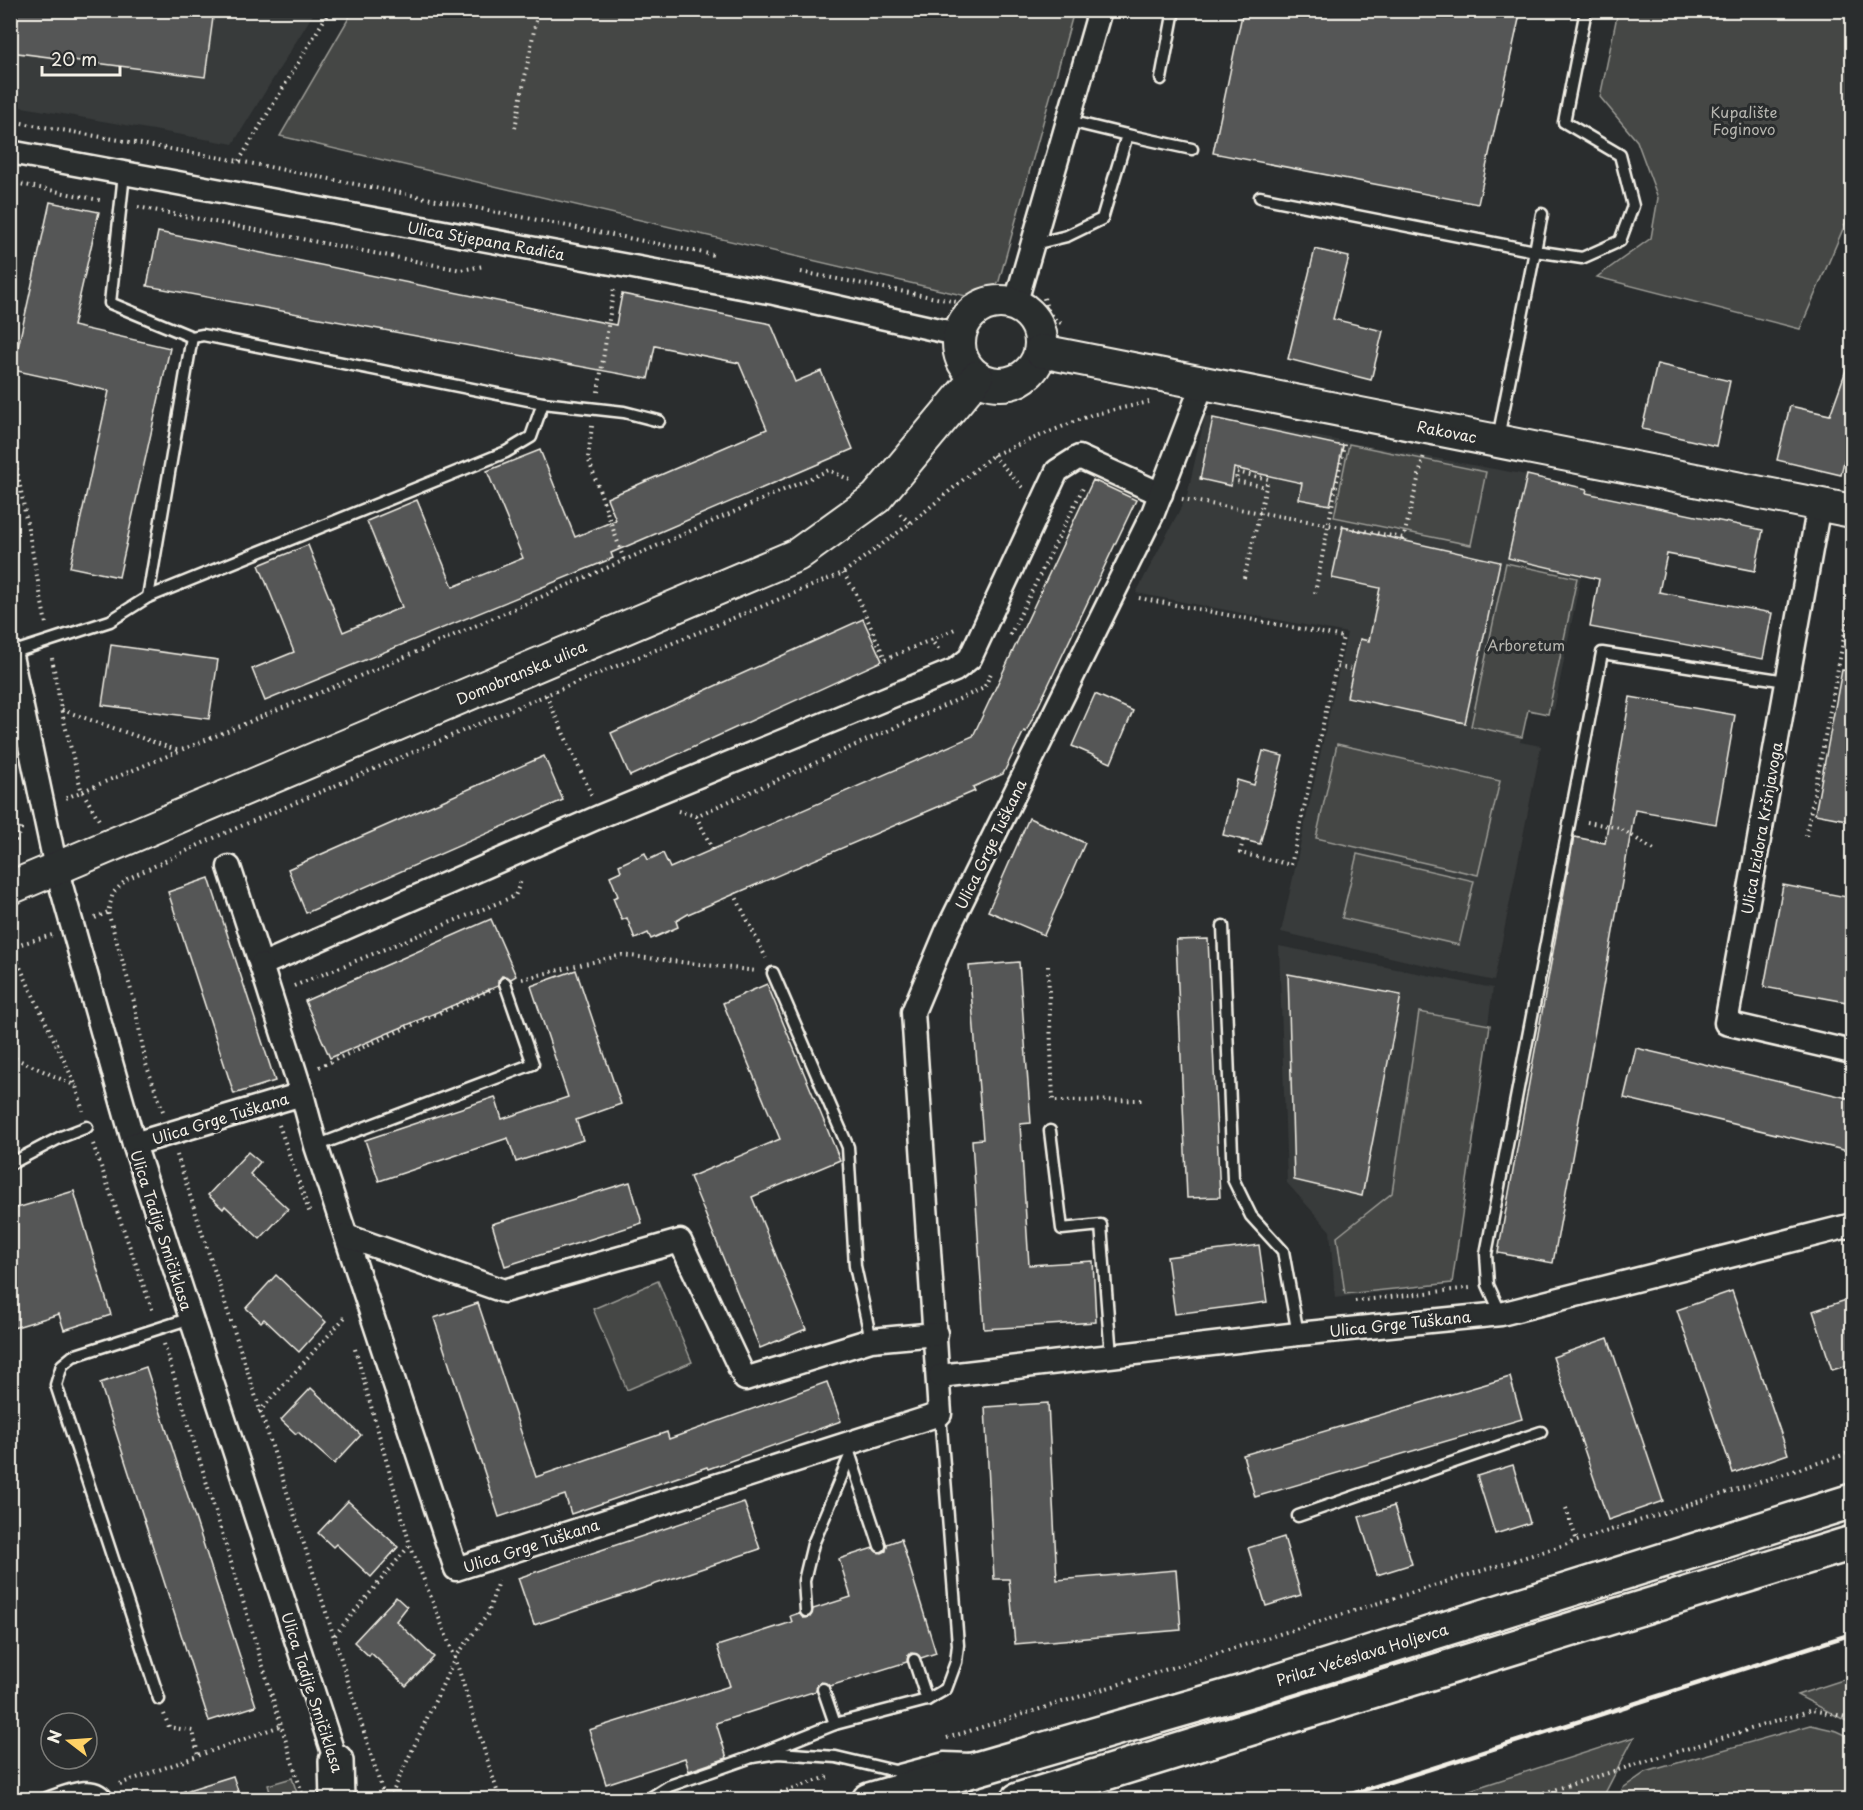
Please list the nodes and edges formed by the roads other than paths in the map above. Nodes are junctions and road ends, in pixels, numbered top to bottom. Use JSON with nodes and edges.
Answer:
{"nodes":[{"id":1,"x":1100,"y":10,"type":"edge"},
{"id":2,"x":1174,"y":10,"type":"edge"},
{"id":3,"x":1586,"y":10,"type":"edge"},
{"id":4,"x":1161,"y":80,"type":"dead end"},
{"id":5,"x":1069,"y":121,"type":"junction"},
{"id":6,"x":1126,"y":135,"type":"junction"},
{"id":7,"x":1192,"y":148,"type":"dead end"},
{"id":8,"x":10,"y":152,"type":"edge"},
{"id":9,"x":124,"y":174,"type":"junction"},
{"id":10,"x":1260,"y":196,"type":"dead end"},
{"id":11,"x":1542,"y":214,"type":"dead end"},
{"id":12,"x":1034,"y":244,"type":"junction"},
{"id":13,"x":1535,"y":251,"type":"junction"},
{"id":14,"x":1028,"y":298,"type":"junction"},
{"id":15,"x":961,"y":335,"type":"junction"},
{"id":16,"x":192,"y":337,"type":"junction"},
{"id":17,"x":1041,"y":351,"type":"junction"},
{"id":18,"x":977,"y":377,"type":"junction"},
{"id":19,"x":1203,"y":384,"type":"junction"},
{"id":20,"x":543,"y":403,"type":"junction"},
{"id":21,"x":659,"y":422,"type":"dead end"},
{"id":22,"x":1498,"y":441,"type":"junction"},
{"id":23,"x":1170,"y":496,"type":"junction"},
{"id":24,"x":1819,"y":505,"type":"junction"},
{"id":25,"x":1852,"y":511,"type":"edge"},
{"id":26,"x":148,"y":597,"type":"junction"},
{"id":27,"x":11,"y":652,"type":"edge"},
{"id":28,"x":1786,"y":681,"type":"junction"},
{"id":29,"x":229,"y":867,"type":"dead end"},
{"id":30,"x":56,"y":868,"type":"junction"},
{"id":31,"x":10,"y":888,"type":"edge"},
{"id":32,"x":1222,"y":926,"type":"dead end"},
{"id":33,"x":261,"y":965,"type":"junction"},
{"id":34,"x":773,"y":973,"type":"road end"},
{"id":35,"x":505,"y":983,"type":"road end"},
{"id":36,"x":1852,"y":1052,"type":"edge"},
{"id":37,"x":299,"y":1085,"type":"junction"},
{"id":38,"x":87,"y":1127,"type":"road end"},
{"id":39,"x":1050,"y":1131,"type":"dead end"},
{"id":40,"x":134,"y":1144,"type":"junction"},
{"id":41,"x":316,"y":1146,"type":"junction"},
{"id":42,"x":10,"y":1164,"type":"edge"},
{"id":43,"x":1852,"y":1224,"type":"edge"},
{"id":44,"x":346,"y":1236,"type":"junction"},
{"id":45,"x":1501,"y":1314,"type":"junction"},
{"id":46,"x":191,"y":1318,"type":"junction"},
{"id":47,"x":936,"y":1334,"type":"junction"},
{"id":48,"x":1298,"y":1334,"type":"junction"},
{"id":49,"x":871,"y":1340,"type":"junction"},
{"id":50,"x":1111,"y":1357,"type":"junction"},
{"id":51,"x":940,"y":1376,"type":"junction"},
{"id":52,"x":940,"y":1414,"type":"junction"},
{"id":53,"x":1541,"y":1432,"type":"dead end"},
{"id":54,"x":849,"y":1450,"type":"junction"},
{"id":55,"x":1852,"y":1501,"type":"edge"},
{"id":56,"x":1298,"y":1516,"type":"dead end"},
{"id":57,"x":1852,"y":1543,"type":"edge"},
{"id":58,"x":879,"y":1546,"type":"dead end"},
{"id":59,"x":806,"y":1611,"type":"dead end"},
{"id":60,"x":914,"y":1660,"type":"dead end"},
{"id":61,"x":823,"y":1689,"type":"dead end"},
{"id":62,"x":159,"y":1699,"type":"road end"},
{"id":63,"x":927,"y":1701,"type":"junction"},
{"id":64,"x":835,"y":1724,"type":"junction"},
{"id":65,"x":752,"y":1757,"type":"junction"},
{"id":66,"x":336,"y":1761,"type":"junction"},
{"id":67,"x":992,"y":1762,"type":"junction"},
{"id":68,"x":41,"y":1800,"type":"edge"},
{"id":69,"x":109,"y":1800,"type":"edge"},
{"id":70,"x":337,"y":1800,"type":"edge"},
{"id":71,"x":348,"y":1800,"type":"edge"},
{"id":72,"x":647,"y":1800,"type":"edge"},
{"id":73,"x":869,"y":1800,"type":"edge"},
{"id":74,"x":1018,"y":1800,"type":"edge"}],
"edges":[{"from":1,"to":5,"type":"street"},
{"from":2,"to":4,"type":"lane"},
{"from":3,"to":13,"type":"lane"},
{"from":5,"to":6,"type":"lane"},
{"from":5,"to":12,"type":"street"},
{"from":6,"to":7,"type":"lane"},
{"from":6,"to":12,"type":"lane"},
{"from":8,"to":9,"type":"street","name":"Ulica Stjepana Radića"},
{"from":9,"to":15,"type":"street","name":"Ulica Stjepana Radića"},
{"from":9,"to":16,"type":"lane"},
{"from":10,"to":13,"type":"lane"},
{"from":11,"to":13,"type":"lane"},
{"from":12,"to":14,"type":"street"},
{"from":13,"to":22,"type":"lane"},
{"from":14,"to":15,"type":"main road"},
{"from":14,"to":17,"type":"main road"},
{"from":15,"to":18,"type":"main road"},
{"from":16,"to":20,"type":"lane"},
{"from":16,"to":26,"type":"lane"},
{"from":17,"to":18,"type":"main road"},
{"from":17,"to":19,"type":"main road","name":"Rakovac"},
{"from":18,"to":30,"type":"main road","name":"Domobranska ulica"},
{"from":19,"to":22,"type":"main road","name":"Rakovac"},
{"from":19,"to":23,"type":"street","name":"Ulica Grge Tuškana"},
{"from":20,"to":21,"type":"lane"},
{"from":20,"to":26,"type":"lane"},
{"from":22,"to":24,"type":"main road","name":"Rakovac"},
{"from":23,"to":33,"type":"street"},
{"from":23,"to":47,"type":"street","name":"Ulica Grge Tuškana"},
{"from":24,"to":25,"type":"main road","name":"Rakovac"},
{"from":24,"to":28,"type":"street","name":"Ulica Izidora Kršnjavoga"},
{"from":26,"to":27,"type":"lane"},
{"from":27,"to":30,"type":"street","name":"Ulica Tadije Smičiklasa"},
{"from":28,"to":36,"type":"street","name":"Ulica Izidora Kršnjavoga"},
{"from":28,"to":45,"type":"lane"},
{"from":29,"to":33,"type":"street"},
{"from":30,"to":31,"type":"main road","name":"Domobranska ulica"},
{"from":30,"to":40,"type":"street","name":"Ulica Tadije Smičiklasa"},
{"from":32,"to":48,"type":"lane"},
{"from":33,"to":37,"type":"street"},
{"from":34,"to":49,"type":"lane"},
{"from":35,"to":41,"type":"lane"},
{"from":37,"to":40,"type":"street","name":"Ulica Grge Tuškana"},
{"from":37,"to":41,"type":"street","name":"Ulica Grge Tuškana"},
{"from":38,"to":42,"type":"lane"},
{"from":39,"to":50,"type":"lane"},
{"from":40,"to":46,"type":"street","name":"Ulica Tadije Smičiklasa"},
{"from":41,"to":44,"type":"street","name":"Ulica Grge Tuškana"},
{"from":43,"to":45,"type":"street","name":"Ulica Grge Tuškana"},
{"from":44,"to":49,"type":"street"},
{"from":44,"to":54,"type":"street","name":"Ulica Grge Tuškana"},
{"from":45,"to":48,"type":"street","name":"Ulica Grge Tuškana"},
{"from":46,"to":62,"type":"lane"},
{"from":46,"to":66,"type":"street","name":"Ulica Tadije Smičiklasa"},
{"from":47,"to":49,"type":"street"},
{"from":47,"to":51,"type":"street","name":"Ulica Grge Tuškana"},
{"from":48,"to":50,"type":"street","name":"Ulica Grge Tuškana"},
{"from":50,"to":51,"type":"street","name":"Ulica Grge Tuškana"},
{"from":51,"to":52,"type":"street","name":"Ulica Grge Tuškana"},
{"from":52,"to":54,"type":"street","name":"Ulica Grge Tuškana"},
{"from":52,"to":63,"type":"lane","name":"Ulica Grge Tuškana"},
{"from":53,"to":56,"type":"lane"},
{"from":54,"to":58,"type":"lane"},
{"from":54,"to":59,"type":"lane"},
{"from":55,"to":67,"type":"main road","name":"Prilaz Većeslava Holjevca"},
{"from":57,"to":74,"type":"main road"},
{"from":60,"to":63,"type":"lane"},
{"from":61,"to":64,"type":"lane"},
{"from":63,"to":64,"type":"lane","name":"Ulica Grge Tuškana"},
{"from":64,"to":65,"type":"lane","name":"Ulica Grge Tuškana"},
{"from":65,"to":67,"type":"lane"},
{"from":65,"to":72,"type":"lane"},
{"from":66,"to":70,"type":"main road"},
{"from":66,"to":71,"type":"street","name":"Ulica Tadije Smičiklasa"},
{"from":67,"to":73,"type":"main road","name":"Prilaz Većeslava Holjevca"},
{"from":68,"to":69,"type":"lane"}]}
